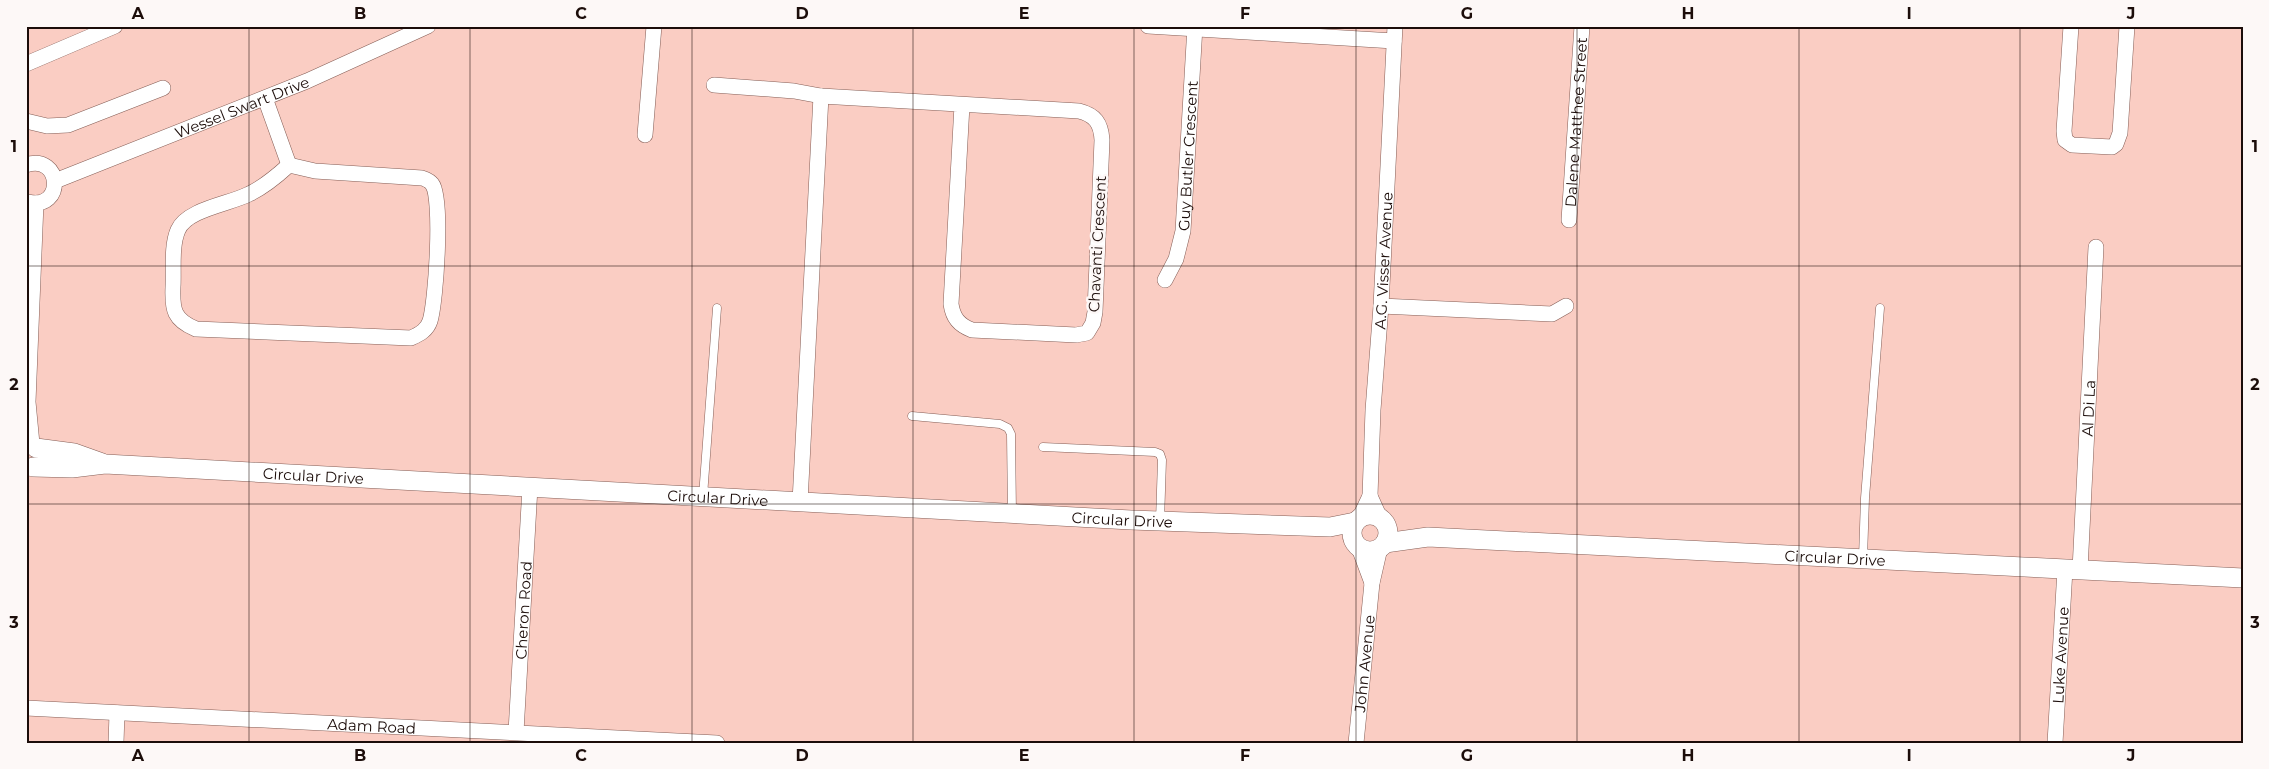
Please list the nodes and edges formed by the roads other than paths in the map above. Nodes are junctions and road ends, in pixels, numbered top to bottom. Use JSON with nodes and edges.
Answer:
{"nodes":[{"id":1,"x":115,"y":26,"type":"edge"},
{"id":2,"x":428,"y":26,"type":"edge"},
{"id":3,"x":654,"y":26,"type":"edge"},
{"id":4,"x":1148,"y":26,"type":"edge"},
{"id":5,"x":1582,"y":26,"type":"edge"},
{"id":6,"x":2071,"y":26,"type":"edge"},
{"id":7,"x":2128,"y":26,"type":"edge"},
{"id":8,"x":1195,"y":27,"type":"edge"},
{"id":9,"x":1394,"y":34,"type":"edge"},
{"id":10,"x":26,"y":64,"type":"edge"},
{"id":11,"x":714,"y":84,"type":"dead end"},
{"id":12,"x":163,"y":88,"type":"dead end"},
{"id":13,"x":821,"y":96,"type":"junction"},
{"id":14,"x":264,"y":98,"type":"junction"},
{"id":15,"x":962,"y":105,"type":"junction"},
{"id":16,"x":26,"y":121,"type":"edge"},
{"id":17,"x":645,"y":135,"type":"dead end"},
{"id":18,"x":26,"y":164,"type":"edge"},
{"id":19,"x":289,"y":165,"type":"junction"},
{"id":20,"x":55,"y":181,"type":"junction"},
{"id":21,"x":31,"y":202,"type":"edge"},
{"id":22,"x":1569,"y":220,"type":"dead end"},
{"id":23,"x":2096,"y":247,"type":"dead end"},
{"id":24,"x":1165,"y":280,"type":"dead end"},
{"id":25,"x":1381,"y":306,"type":"junction"},
{"id":26,"x":1566,"y":306,"type":"dead end"},
{"id":27,"x":718,"y":308,"type":"dead end"},
{"id":28,"x":1880,"y":308,"type":"dead end"},
{"id":29,"x":27,"y":404,"type":"edge"},
{"id":30,"x":912,"y":416,"type":"dead end"},
{"id":31,"x":31,"y":445,"type":"edge"},
{"id":32,"x":1043,"y":447,"type":"dead end"},
{"id":33,"x":105,"y":464,"type":"junction"},
{"id":34,"x":30,"y":469,"type":"edge"},
{"id":35,"x":530,"y":488,"type":"junction"},
{"id":36,"x":703,"y":496,"type":"junction"},
{"id":37,"x":1370,"y":496,"type":"junction"},
{"id":38,"x":800,"y":502,"type":"junction"},
{"id":39,"x":1012,"y":513,"type":"junction"},
{"id":40,"x":1358,"y":519,"type":"junction"},
{"id":41,"x":1382,"y":520,"type":"junction"},
{"id":42,"x":1160,"y":521,"type":"junction"},
{"id":43,"x":1330,"y":527,"type":"junction"},
{"id":44,"x":1428,"y":537,"type":"junction"},
{"id":45,"x":1357,"y":545,"type":"junction"},
{"id":46,"x":1382,"y":545,"type":"junction"},
{"id":47,"x":1863,"y":560,"type":"junction"},
{"id":48,"x":2072,"y":570,"type":"junction"},
{"id":49,"x":2243,"y":578,"type":"edge"},
{"id":50,"x":1372,"y":584,"type":"junction"},
{"id":51,"x":26,"y":708,"type":"edge"},
{"id":52,"x":116,"y":713,"type":"junction"},
{"id":53,"x":516,"y":732,"type":"junction"},
{"id":54,"x":116,"y":743,"type":"edge"},
{"id":55,"x":717,"y":743,"type":"edge"},
{"id":56,"x":1356,"y":743,"type":"edge"},
{"id":57,"x":2055,"y":743,"type":"edge"}],
"edges":[{"from":1,"to":10,"type":"street"},
{"from":2,"to":14,"type":"street","name":"Wessel Swart Drive"},
{"from":3,"to":17,"type":"street"},
{"from":4,"to":8,"type":"street"},
{"from":5,"to":22,"type":"street","name":"Dalene Matthee Street"},
{"from":6,"to":7,"type":"street"},
{"from":8,"to":9,"type":"street"},
{"from":8,"to":24,"type":"street","name":"Guy Butler Crescent"},
{"from":9,"to":25,"type":"street","name":"A.G. Visser Avenue"},
{"from":11,"to":13,"type":"street","name":"Chavanti Crescent"},
{"from":12,"to":16,"type":"street"},
{"from":13,"to":15,"type":"street","name":"Chavanti Crescent"},
{"from":13,"to":38,"type":"street"},
{"from":14,"to":19,"type":"street"},
{"from":14,"to":20,"type":"street","name":"Wessel Swart Drive"},
{"from":15,"to":15,"type":"street","name":"Chavanti Crescent"},
{"from":18,"to":20,"type":"street"},
{"from":19,"to":19,"type":"street"},
{"from":20,"to":21,"type":"street"},
{"from":21,"to":29,"type":"street"},
{"from":23,"to":48,"type":"street","name":"Al Di La"},
{"from":25,"to":26,"type":"street"},
{"from":25,"to":37,"type":"street","name":"A.G. Visser Avenue"},
{"from":27,"to":36,"type":"lane"},
{"from":28,"to":47,"type":"lane"},
{"from":29,"to":31,"type":"street"},
{"from":30,"to":39,"type":"lane"},
{"from":31,"to":33,"type":"street","name":"Circular Drive"},
{"from":31,"to":34,"type":"street"},
{"from":32,"to":42,"type":"lane"},
{"from":33,"to":34,"type":"street","name":"Circular Drive"},
{"from":33,"to":35,"type":"street","name":"Circular Drive"},
{"from":35,"to":36,"type":"street","name":"Circular Drive"},
{"from":35,"to":53,"type":"street","name":"Cheron Road"},
{"from":36,"to":38,"type":"street","name":"Circular Drive"},
{"from":37,"to":40,"type":"street","name":"A.G. Visser Avenue"},
{"from":37,"to":41,"type":"street","name":"A.G. Visser Avenue"},
{"from":38,"to":39,"type":"street","name":"Circular Drive"},
{"from":39,"to":42,"type":"street","name":"Circular Drive"},
{"from":40,"to":41,"type":"street"},
{"from":40,"to":43,"type":"street","name":"Circular Drive"},
{"from":40,"to":45,"type":"street"},
{"from":41,"to":44,"type":"street","name":"Circular Drive"},
{"from":41,"to":46,"type":"street"},
{"from":42,"to":43,"type":"street","name":"Circular Drive"},
{"from":43,"to":45,"type":"street"},
{"from":44,"to":46,"type":"street","name":"Circular Drive"},
{"from":44,"to":47,"type":"street","name":"Circular Drive"},
{"from":45,"to":46,"type":"street"},
{"from":45,"to":50,"type":"street","name":"John Avenue"},
{"from":46,"to":50,"type":"street","name":"John Avenue"},
{"from":47,"to":48,"type":"street","name":"Circular Drive"},
{"from":48,"to":49,"type":"street","name":"Circular Drive"},
{"from":48,"to":57,"type":"street","name":"Luke Avenue"},
{"from":50,"to":56,"type":"street","name":"John Avenue"},
{"from":51,"to":52,"type":"street","name":"Adam Road"},
{"from":52,"to":53,"type":"street","name":"Adam Road"},
{"from":52,"to":54,"type":"street"},
{"from":53,"to":55,"type":"street","name":"Adam Road"}]}
